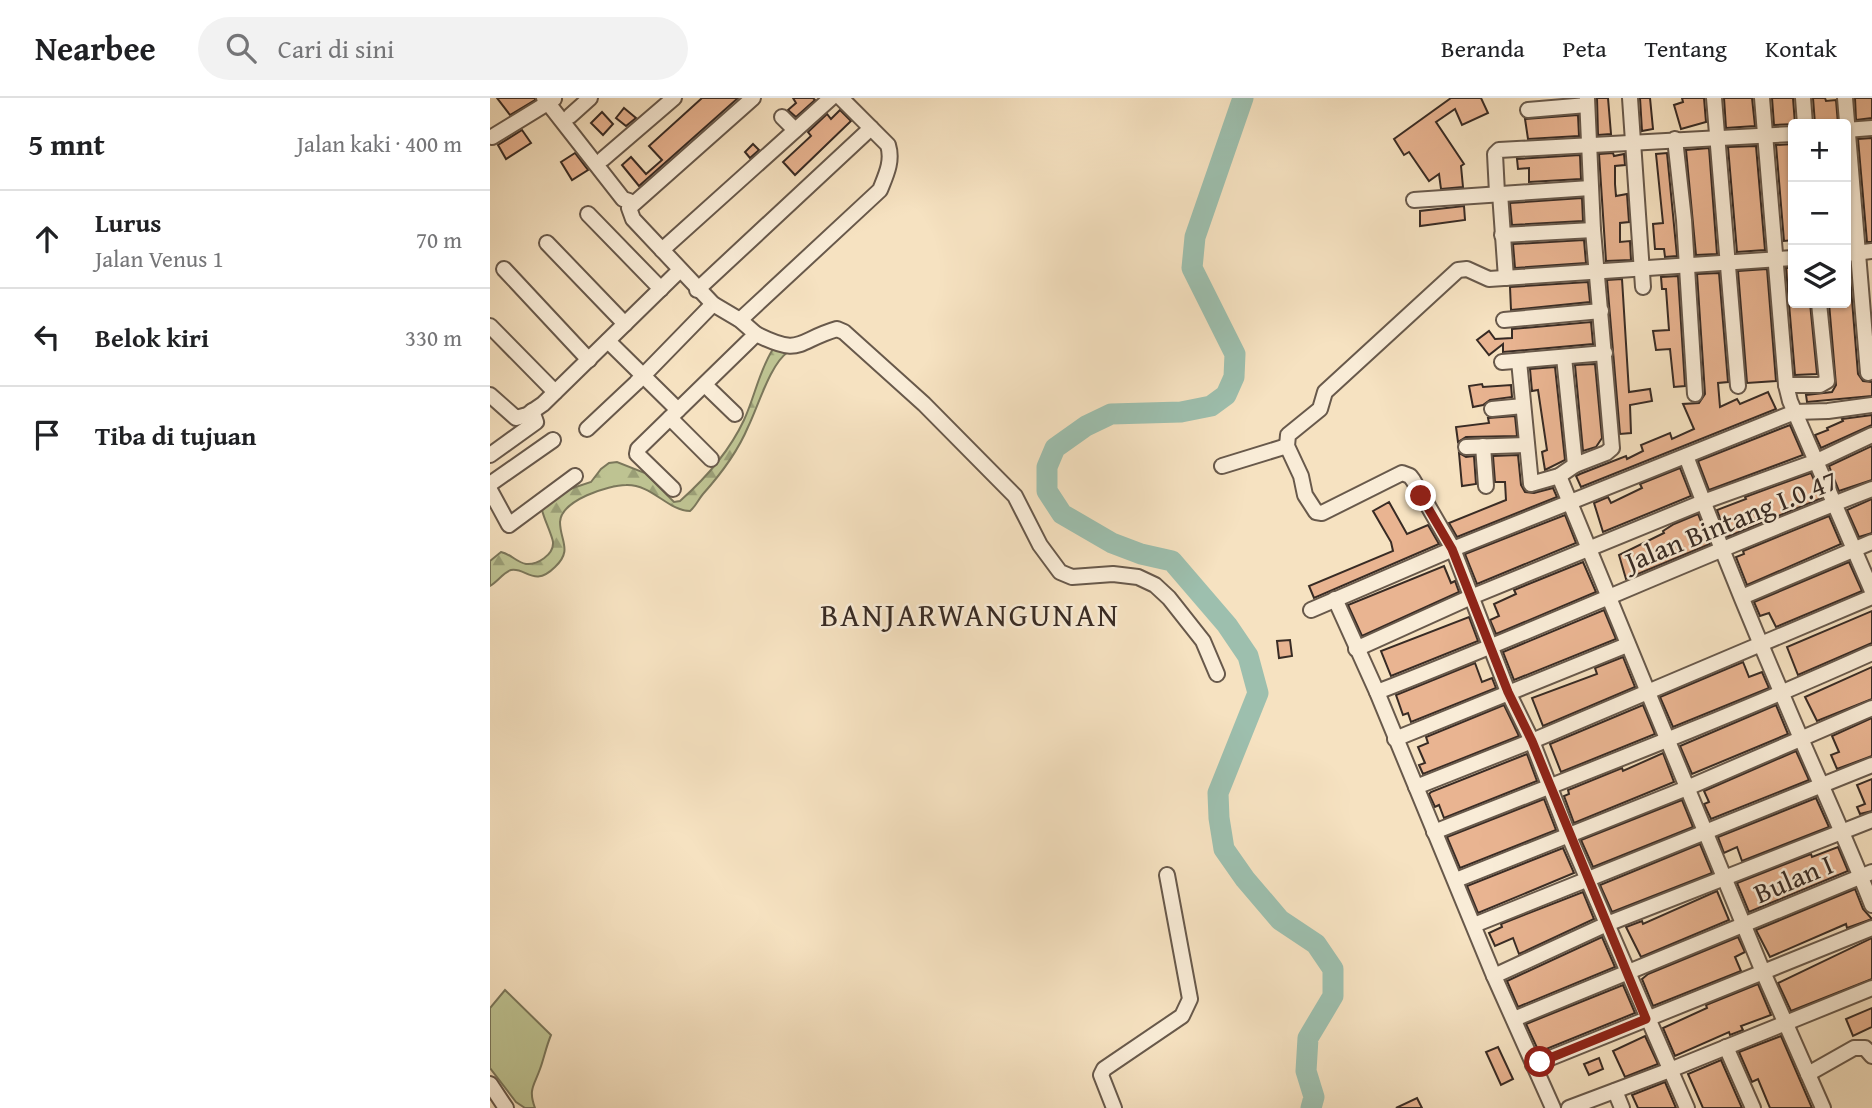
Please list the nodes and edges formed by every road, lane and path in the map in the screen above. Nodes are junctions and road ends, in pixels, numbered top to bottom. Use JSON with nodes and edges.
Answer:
{"nodes":[{"id":1,"x":590,"y":98,"type":"edge"},
{"id":2,"x":674,"y":98,"type":"edge"},
{"id":3,"x":753,"y":98,"type":"edge"},
{"id":4,"x":831,"y":98,"type":"edge"},
{"id":5,"x":841,"y":98,"type":"edge"},
{"id":6,"x":1630,"y":98,"type":"edge"},
{"id":7,"x":1714,"y":98,"type":"edge"},
{"id":8,"x":1762,"y":98,"type":"edge"},
{"id":9,"x":1803,"y":98,"type":"edge"},
{"id":10,"x":1845,"y":98,"type":"edge"},
{"id":11,"x":551,"y":99,"type":"edge"},
{"id":12,"x":1587,"y":101,"type":"edge"},
{"id":13,"x":1528,"y":110,"type":"dead end"},
{"id":14,"x":570,"y":116,"type":"junction"},
{"id":15,"x":782,"y":117,"type":"dead end"},
{"id":16,"x":1805,"y":119,"type":"edge"},
{"id":17,"x":1846,"y":119,"type":"edge"},
{"id":18,"x":871,"y":128,"type":"junction"},
{"id":19,"x":1872,"y":128,"type":"edge"},
{"id":20,"x":795,"y":130,"type":"junction"},
{"id":21,"x":1851,"y":130,"type":"edge"},
{"id":22,"x":1788,"y":134,"type":"edge"},
{"id":23,"x":1765,"y":136,"type":"junction"},
{"id":24,"x":1717,"y":137,"type":"junction"},
{"id":25,"x":492,"y":139,"type":"edge"},
{"id":26,"x":1675,"y":139,"type":"junction"},
{"id":27,"x":1633,"y":142,"type":"junction"},
{"id":28,"x":1589,"y":145,"type":"junction"},
{"id":29,"x":603,"y":159,"type":"junction"},
{"id":30,"x":1851,"y":175,"type":"edge"},
{"id":31,"x":1590,"y":188,"type":"junction"},
{"id":32,"x":1499,"y":193,"type":"junction"},
{"id":33,"x":1413,"y":200,"type":"dead end"},
{"id":34,"x":631,"y":202,"type":"junction"},
{"id":35,"x":588,"y":214,"type":"dead end"},
{"id":36,"x":1593,"y":230,"type":"junction"},
{"id":37,"x":1502,"y":234,"type":"junction"},
{"id":38,"x":547,"y":243,"type":"dead end"},
{"id":39,"x":662,"y":250,"type":"junction"},
{"id":40,"x":1858,"y":253,"type":"edge"},
{"id":41,"x":1788,"y":258,"type":"edge"},
{"id":42,"x":1773,"y":260,"type":"junction"},
{"id":43,"x":1728,"y":262,"type":"junction"},
{"id":44,"x":1687,"y":265,"type":"junction"},
{"id":45,"x":504,"y":269,"type":"dead end"},
{"id":46,"x":1643,"y":269,"type":"junction"},
{"id":47,"x":680,"y":270,"type":"junction"},
{"id":48,"x":1598,"y":271,"type":"junction"},
{"id":49,"x":1506,"y":278,"type":"junction"},
{"id":50,"x":1643,"y":287,"type":"dead end"},
{"id":51,"x":661,"y":289,"type":"junction"},
{"id":52,"x":697,"y":290,"type":"junction"},
{"id":53,"x":713,"y":304,"type":"junction"},
{"id":54,"x":1820,"y":308,"type":"edge"},
{"id":55,"x":1601,"y":311,"type":"junction"},
{"id":56,"x":740,"y":320,"type":"junction"},
{"id":57,"x":1504,"y":320,"type":"dead end"},
{"id":58,"x":625,"y":324,"type":"junction"},
{"id":59,"x":490,"y":326,"type":"edge"},
{"id":60,"x":756,"y":334,"type":"junction"},
{"id":61,"x":608,"y":341,"type":"junction"},
{"id":62,"x":1605,"y":353,"type":"junction"},
{"id":63,"x":1564,"y":357,"type":"junction"},
{"id":64,"x":589,"y":359,"type":"junction"},
{"id":65,"x":1519,"y":361,"type":"junction"},
{"id":66,"x":1502,"y":362,"type":"dead end"},
{"id":67,"x":1868,"y":373,"type":"dead end"},
{"id":68,"x":643,"y":376,"type":"junction"},
{"id":69,"x":705,"y":384,"type":"junction"},
{"id":70,"x":1786,"y":385,"type":"junction"},
{"id":71,"x":1738,"y":386,"type":"dead end"},
{"id":72,"x":555,"y":392,"type":"junction"},
{"id":73,"x":1695,"y":394,"type":"dead end"},
{"id":74,"x":491,"y":398,"type":"edge"},
{"id":75,"x":1872,"y":405,"type":"edge"},
{"id":76,"x":1524,"y":406,"type":"junction"},
{"id":77,"x":1492,"y":409,"type":"dead end"},
{"id":78,"x":532,"y":411,"type":"junction"},
{"id":79,"x":1795,"y":412,"type":"junction"},
{"id":80,"x":674,"y":414,"type":"junction"},
{"id":81,"x":735,"y":414,"type":"dead end"},
{"id":82,"x":586,"y":429,"type":"dead end"},
{"id":83,"x":1872,"y":435,"type":"edge"},
{"id":84,"x":553,"y":440,"type":"dead end"},
{"id":85,"x":1527,"y":445,"type":"junction"},
{"id":86,"x":1287,"y":446,"type":"junction"},
{"id":87,"x":1483,"y":446,"type":"junction"},
{"id":88,"x":1466,"y":447,"type":"dead end"},
{"id":89,"x":490,"y":455,"type":"edge"},
{"id":90,"x":1686,"y":456,"type":"junction"},
{"id":91,"x":711,"y":459,"type":"dead end"},
{"id":92,"x":1817,"y":461,"type":"junction"},
{"id":93,"x":1575,"y":465,"type":"junction"},
{"id":94,"x":1222,"y":466,"type":"dead end"},
{"id":95,"x":575,"y":476,"type":"dead end"},
{"id":96,"x":1559,"y":476,"type":"junction"},
{"id":97,"x":490,"y":484,"type":"edge"},
{"id":98,"x":1486,"y":486,"type":"dead end"},
{"id":99,"x":673,"y":489,"type":"dead end"},
{"id":100,"x":1872,"y":489,"type":"edge"},
{"id":101,"x":490,"y":490,"type":"edge"},
{"id":102,"x":1703,"y":502,"type":"junction"},
{"id":103,"x":1570,"y":503,"type":"junction"},
{"id":104,"x":1835,"y":503,"type":"junction"},
{"id":105,"x":1872,"y":542,"type":"edge"},
{"id":106,"x":1721,"y":548,"type":"junction"},
{"id":107,"x":1452,"y":549,"type":"junction"},
{"id":108,"x":1589,"y":550,"type":"junction"},
{"id":109,"x":1854,"y":550,"type":"junction"},
{"id":110,"x":1872,"y":591,"type":"edge"},
{"id":111,"x":1609,"y":596,"type":"junction"},
{"id":112,"x":1471,"y":597,"type":"junction"},
{"id":113,"x":1742,"y":597,"type":"junction"},
{"id":114,"x":1872,"y":597,"type":"edge"},
{"id":115,"x":1335,"y":599,"type":"junction"},
{"id":116,"x":1311,"y":610,"type":"dead end"},
{"id":117,"x":1761,"y":642,"type":"junction"},
{"id":118,"x":1627,"y":645,"type":"junction"},
{"id":119,"x":1490,"y":648,"type":"junction"},
{"id":120,"x":1356,"y":649,"type":"junction"},
{"id":121,"x":1872,"y":653,"type":"edge"},
{"id":122,"x":1217,"y":674,"type":"dead end"},
{"id":123,"x":1648,"y":691,"type":"junction"},
{"id":124,"x":1377,"y":692,"type":"junction"},
{"id":125,"x":1508,"y":692,"type":"junction"},
{"id":126,"x":1782,"y":694,"type":"junction"},
{"id":127,"x":1872,"y":708,"type":"edge"},
{"id":128,"x":1395,"y":738,"type":"junction"},
{"id":129,"x":1802,"y":739,"type":"junction"},
{"id":130,"x":1669,"y":740,"type":"junction"},
{"id":131,"x":1532,"y":741,"type":"junction"},
{"id":132,"x":1872,"y":765,"type":"edge"},
{"id":133,"x":1822,"y":785,"type":"junction"},
{"id":134,"x":1550,"y":786,"type":"junction"},
{"id":135,"x":1416,"y":787,"type":"junction"},
{"id":136,"x":1687,"y":788,"type":"junction"},
{"id":137,"x":1872,"y":820,"type":"edge"},
{"id":138,"x":1434,"y":832,"type":"junction"},
{"id":139,"x":1706,"y":832,"type":"junction"},
{"id":140,"x":1844,"y":832,"type":"junction"},
{"id":141,"x":1568,"y":834,"type":"junction"},
{"id":142,"x":1866,"y":874,"type":"edge"},
{"id":143,"x":1167,"y":875,"type":"dead end"},
{"id":144,"x":1587,"y":878,"type":"junction"},
{"id":145,"x":1726,"y":878,"type":"junction"},
{"id":146,"x":1456,"y":880,"type":"junction"},
{"id":147,"x":1872,"y":905,"type":"edge"},
{"id":148,"x":1607,"y":924,"type":"junction"},
{"id":149,"x":1474,"y":925,"type":"junction"},
{"id":150,"x":1745,"y":925,"type":"junction"},
{"id":151,"x":1872,"y":928,"type":"edge"},
{"id":152,"x":1763,"y":972,"type":"junction"},
{"id":153,"x":1628,"y":974,"type":"junction"},
{"id":154,"x":1494,"y":976,"type":"junction"},
{"id":155,"x":1872,"y":988,"type":"edge"},
{"id":156,"x":1514,"y":1019,"type":"junction"},
{"id":157,"x":1646,"y":1019,"type":"junction"},
{"id":158,"x":1785,"y":1024,"type":"junction"},
{"id":159,"x":1726,"y":1047,"type":"junction"},
{"id":160,"x":1872,"y":1056,"type":"edge"},
{"id":161,"x":1533,"y":1065,"type":"junction"},
{"id":162,"x":1670,"y":1070,"type":"junction"},
{"id":163,"x":1808,"y":1074,"type":"junction"},
{"id":164,"x":490,"y":1084,"type":"edge"},
{"id":165,"x":1615,"y":1091,"type":"junction"},
{"id":166,"x":506,"y":1108,"type":"edge"},
{"id":167,"x":1114,"y":1108,"type":"edge"},
{"id":168,"x":1553,"y":1108,"type":"edge"},
{"id":169,"x":1569,"y":1108,"type":"edge"},
{"id":170,"x":1622,"y":1108,"type":"edge"},
{"id":171,"x":1687,"y":1108,"type":"edge"},
{"id":172,"x":1753,"y":1108,"type":"edge"},
{"id":173,"x":1823,"y":1108,"type":"edge"}],
"edges":[{"from":1,"to":14,"type":"street"},
{"from":2,"to":29,"type":"street"},
{"from":3,"to":34,"type":"street"},
{"from":4,"to":20,"type":"street"},
{"from":5,"to":18,"type":"street"},
{"from":6,"to":27,"type":"street"},
{"from":7,"to":24,"type":"street"},
{"from":8,"to":23,"type":"street"},
{"from":9,"to":16,"type":"street"},
{"from":10,"to":17,"type":"street"},
{"from":11,"to":14,"type":"street"},
{"from":11,"to":25,"type":"street"},
{"from":11,"to":34,"type":"street"},
{"from":12,"to":13,"type":"street"},
{"from":12,"to":28,"type":"street"},
{"from":14,"to":29,"type":"street"},
{"from":15,"to":20,"type":"street"},
{"from":18,"to":52,"type":"street"},
{"from":18,"to":56,"type":"street"},
{"from":19,"to":21,"type":"street"},
{"from":20,"to":39,"type":"street"},
{"from":22,"to":23,"type":"street"},
{"from":23,"to":24,"type":"street"},
{"from":23,"to":42,"type":"street"},
{"from":24,"to":26,"type":"street"},
{"from":24,"to":43,"type":"street"},
{"from":26,"to":27,"type":"street"},
{"from":26,"to":44,"type":"street"},
{"from":27,"to":28,"type":"street"},
{"from":27,"to":46,"type":"street"},
{"from":28,"to":31,"type":"street"},
{"from":28,"to":32,"type":"street"},
{"from":29,"to":34,"type":"street"},
{"from":30,"to":40,"type":"street"},
{"from":31,"to":32,"type":"street"},
{"from":31,"to":36,"type":"street"},
{"from":32,"to":33,"type":"street"},
{"from":32,"to":37,"type":"street"},
{"from":34,"to":39,"type":"street"},
{"from":35,"to":51,"type":"street"},
{"from":36,"to":37,"type":"street"},
{"from":36,"to":48,"type":"street"},
{"from":37,"to":49,"type":"street"},
{"from":38,"to":58,"type":"street"},
{"from":39,"to":47,"type":"street"},
{"from":40,"to":67,"type":"street"},
{"from":41,"to":42,"type":"street"},
{"from":42,"to":43,"type":"street"},
{"from":42,"to":70,"type":"street"},
{"from":43,"to":44,"type":"street"},
{"from":43,"to":71,"type":"street"},
{"from":44,"to":46,"type":"street"},
{"from":44,"to":73,"type":"street"},
{"from":45,"to":64,"type":"street"},
{"from":46,"to":48,"type":"street"},
{"from":46,"to":50,"type":"street"},
{"from":47,"to":51,"type":"street"},
{"from":47,"to":52,"type":"street"},
{"from":48,"to":49,"type":"street"},
{"from":48,"to":55,"type":"street"},
{"from":49,"to":86,"type":"street"},
{"from":51,"to":58,"type":"street"},
{"from":52,"to":53,"type":"street"},
{"from":53,"to":56,"type":"street"},
{"from":53,"to":68,"type":"street"},
{"from":54,"to":70,"type":"street"},
{"from":55,"to":57,"type":"street"},
{"from":55,"to":62,"type":"street"},
{"from":56,"to":60,"type":"street"},
{"from":58,"to":61,"type":"street"},
{"from":59,"to":72,"type":"street"},
{"from":60,"to":69,"type":"street"},
{"from":60,"to":122,"type":"street"},
{"from":61,"to":64,"type":"street"},
{"from":61,"to":68,"type":"street"},
{"from":62,"to":63,"type":"street"},
{"from":62,"to":93,"type":"street"},
{"from":63,"to":65,"type":"street"},
{"from":63,"to":93,"type":"street"},
{"from":64,"to":72,"type":"street"},
{"from":65,"to":66,"type":"street"},
{"from":65,"to":76,"type":"street"},
{"from":68,"to":80,"type":"street"},
{"from":68,"to":82,"type":"street"},
{"from":69,"to":80,"type":"street"},
{"from":69,"to":81,"type":"street"},
{"from":70,"to":79,"type":"street"},
{"from":72,"to":78,"type":"street"},
{"from":74,"to":78,"type":"street"},
{"from":75,"to":79,"type":"street"},
{"from":76,"to":77,"type":"street"},
{"from":76,"to":85,"type":"street"},
{"from":78,"to":89,"type":"street"},
{"from":79,"to":90,"type":"street"},
{"from":79,"to":92,"type":"street"},
{"from":80,"to":91,"type":"street"},
{"from":80,"to":99,"type":"street"},
{"from":83,"to":92,"type":"street"},
{"from":84,"to":97,"type":"street"},
{"from":85,"to":87,"type":"street"},
{"from":85,"to":96,"type":"street"},
{"from":86,"to":94,"type":"street"},
{"from":86,"to":107,"type":"street"},
{"from":87,"to":88,"type":"street"},
{"from":87,"to":98,"type":"street"},
{"from":90,"to":102,"type":"street"},
{"from":90,"to":103,"type":"street"},
{"from":92,"to":102,"type":"street"},
{"from":92,"to":104,"type":"street"},
{"from":93,"to":96,"type":"street"},
{"from":95,"to":101,"type":"street"},
{"from":96,"to":103,"type":"street"},
{"from":100,"to":104,"type":"street","name":"Jalan Bintang I.0.47"},
{"from":102,"to":106,"type":"street"},
{"from":102,"to":108,"type":"street"},
{"from":103,"to":107,"type":"street"},
{"from":103,"to":108,"type":"street"},
{"from":104,"to":106,"type":"street","name":"Jalan Bintang I.0.47"},
{"from":104,"to":109,"type":"street"},
{"from":105,"to":109,"type":"street"},
{"from":106,"to":111,"type":"street","name":"Jalan Bintang I.0.47"},
{"from":106,"to":113,"type":"street"},
{"from":107,"to":112,"type":"street"},
{"from":107,"to":115,"type":"street"},
{"from":108,"to":111,"type":"street"},
{"from":108,"to":112,"type":"street"},
{"from":109,"to":110,"type":"street"},
{"from":109,"to":113,"type":"street"},
{"from":111,"to":118,"type":"street"},
{"from":111,"to":119,"type":"street","name":"Jalan Bintang I.0.47"},
{"from":112,"to":119,"type":"street"},
{"from":112,"to":120,"type":"street"},
{"from":113,"to":117,"type":"street"},
{"from":114,"to":117,"type":"street"},
{"from":115,"to":116,"type":"street"},
{"from":115,"to":120,"type":"street"},
{"from":117,"to":123,"type":"street"},
{"from":117,"to":126,"type":"street"},
{"from":118,"to":123,"type":"street"},
{"from":118,"to":125,"type":"street"},
{"from":119,"to":124,"type":"street","name":"Jalan Bintang I.0.47"},
{"from":119,"to":125,"type":"street"},
{"from":120,"to":124,"type":"street"},
{"from":121,"to":126,"type":"street"},
{"from":123,"to":130,"type":"street"},
{"from":123,"to":131,"type":"street"},
{"from":124,"to":128,"type":"street"},
{"from":125,"to":128,"type":"street"},
{"from":125,"to":131,"type":"street"},
{"from":126,"to":129,"type":"street"},
{"from":126,"to":130,"type":"street"},
{"from":127,"to":129,"type":"street"},
{"from":128,"to":135,"type":"street"},
{"from":129,"to":133,"type":"street"},
{"from":129,"to":136,"type":"street"},
{"from":130,"to":134,"type":"street"},
{"from":130,"to":136,"type":"street"},
{"from":131,"to":134,"type":"street"},
{"from":131,"to":135,"type":"street"},
{"from":132,"to":133,"type":"street"},
{"from":133,"to":139,"type":"street"},
{"from":133,"to":140,"type":"street"},
{"from":134,"to":138,"type":"street"},
{"from":134,"to":141,"type":"street"},
{"from":135,"to":138,"type":"street"},
{"from":136,"to":139,"type":"street"},
{"from":136,"to":141,"type":"street"},
{"from":137,"to":140,"type":"street"},
{"from":138,"to":146,"type":"street"},
{"from":139,"to":144,"type":"street"},
{"from":139,"to":145,"type":"street"},
{"from":140,"to":142,"type":"street"},
{"from":140,"to":145,"type":"street"},
{"from":141,"to":144,"type":"street"},
{"from":141,"to":146,"type":"street"},
{"from":142,"to":147,"type":"street"},
{"from":142,"to":150,"type":"street","name":"Bulan I"},
{"from":143,"to":167,"type":"street"},
{"from":144,"to":148,"type":"street"},
{"from":144,"to":149,"type":"street"},
{"from":145,"to":148,"type":"street"},
{"from":145,"to":150,"type":"street"},
{"from":146,"to":149,"type":"street"},
{"from":148,"to":153,"type":"street"},
{"from":148,"to":154,"type":"street"},
{"from":149,"to":154,"type":"street"},
{"from":150,"to":152,"type":"street"},
{"from":150,"to":153,"type":"street","name":"Bulan I"},
{"from":151,"to":152,"type":"street"},
{"from":152,"to":157,"type":"street"},
{"from":152,"to":158,"type":"street"},
{"from":153,"to":156,"type":"street","name":"Bulan I"},
{"from":153,"to":157,"type":"street"},
{"from":154,"to":156,"type":"street"},
{"from":155,"to":158,"type":"street"},
{"from":156,"to":161,"type":"street"},
{"from":157,"to":161,"type":"street"},
{"from":157,"to":162,"type":"street"},
{"from":158,"to":159,"type":"street"},
{"from":158,"to":163,"type":"street"},
{"from":159,"to":162,"type":"street"},
{"from":159,"to":172,"type":"street"},
{"from":160,"to":163,"type":"street"},
{"from":161,"to":168,"type":"street"},
{"from":162,"to":165,"type":"street"},
{"from":162,"to":171,"type":"street"},
{"from":163,"to":173,"type":"street"},
{"from":164,"to":166,"type":"street"},
{"from":165,"to":169,"type":"street"},
{"from":165,"to":170,"type":"street"}]}
